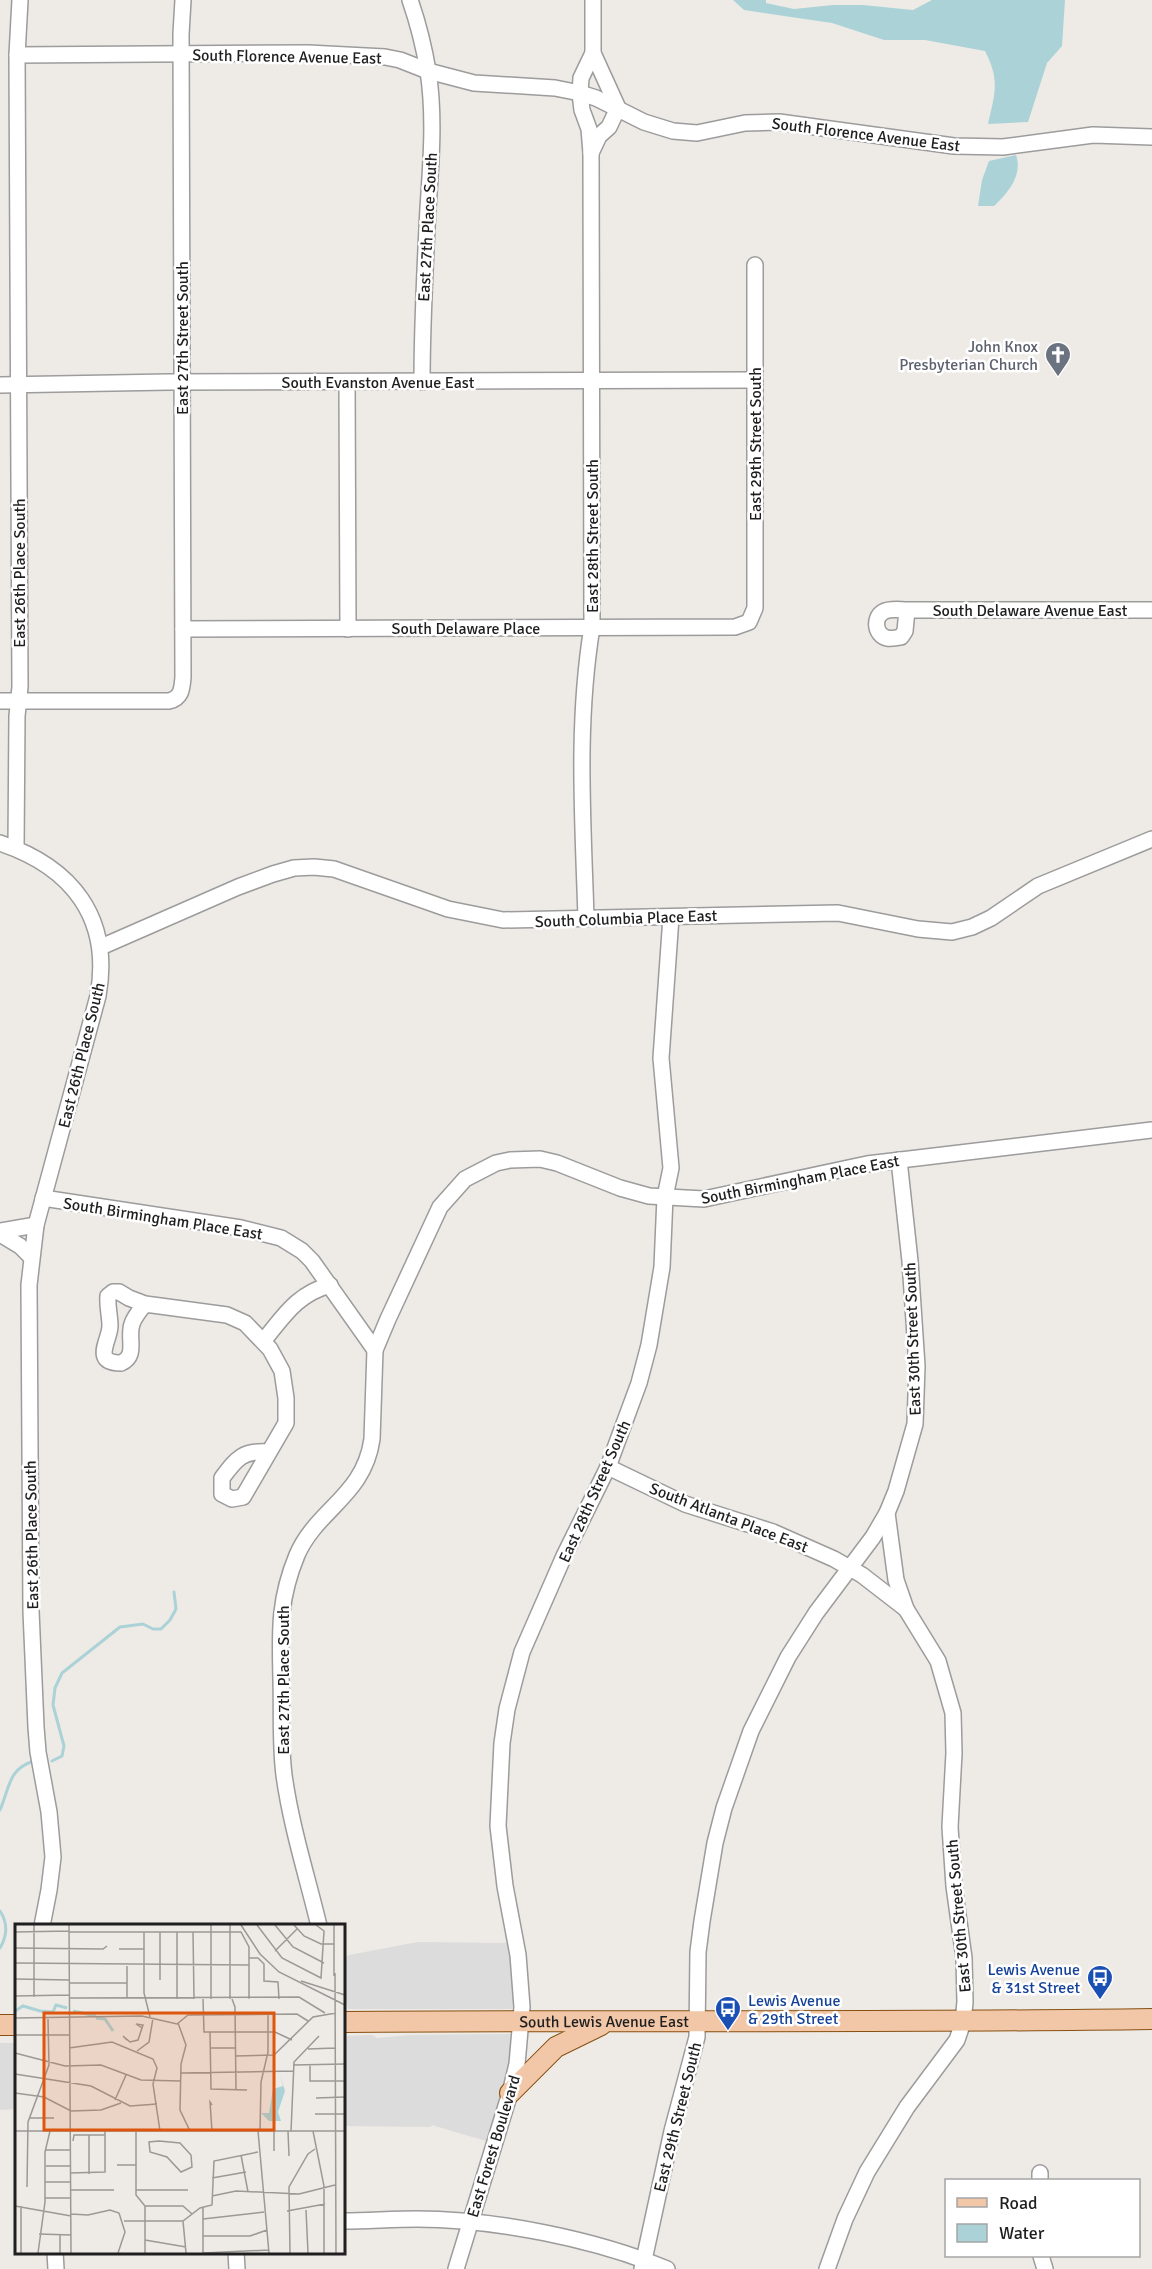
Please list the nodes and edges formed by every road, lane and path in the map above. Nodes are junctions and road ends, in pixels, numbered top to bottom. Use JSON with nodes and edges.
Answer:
{"nodes":[{"id":1,"x":20,"y":0,"type":"edge"},
{"id":2,"x":183,"y":0,"type":"edge"},
{"id":3,"x":410,"y":0,"type":"edge"},
{"id":4,"x":593,"y":0,"type":"edge"},
{"id":5,"x":593,"y":53,"type":"junction"},
{"id":6,"x":181,"y":54,"type":"junction"},
{"id":7,"x":17,"y":55,"type":"junction"},
{"id":8,"x":428,"y":71,"type":"junction"},
{"id":9,"x":580,"y":93,"type":"junction"},
{"id":10,"x":618,"y":108,"type":"junction"},
{"id":11,"x":1152,"y":137,"type":"edge"},
{"id":12,"x":591,"y":153,"type":"junction"},
{"id":13,"x":755,"y":264,"type":"dead end"},
{"id":14,"x":755,"y":380,"type":"junction"},
{"id":15,"x":591,"y":381,"type":"junction"},
{"id":16,"x":182,"y":382,"type":"junction"},
{"id":17,"x":347,"y":382,"type":"junction"},
{"id":18,"x":422,"y":382,"type":"junction"},
{"id":19,"x":0,"y":385,"type":"edge"},
{"id":20,"x":18,"y":385,"type":"junction"},
{"id":21,"x":907,"y":610,"type":"dead end"},
{"id":22,"x":1152,"y":610,"type":"edge"},
{"id":23,"x":749,"y":622,"type":"joint"},
{"id":24,"x":592,"y":627,"type":"junction"},
{"id":25,"x":183,"y":629,"type":"junction"},
{"id":26,"x":348,"y":629,"type":"junction"},
{"id":27,"x":19,"y":701,"type":"junction"},
{"id":28,"x":0,"y":702,"type":"edge"},
{"id":29,"x":1152,"y":840,"type":"edge"},
{"id":30,"x":0,"y":843,"type":"edge"},
{"id":31,"x":16,"y":848,"type":"junction"},
{"id":32,"x":670,"y":917,"type":"junction"},
{"id":33,"x":586,"y":918,"type":"junction"},
{"id":34,"x":101,"y":947,"type":"junction"},
{"id":35,"x":1152,"y":1130,"type":"edge"},
{"id":36,"x":898,"y":1160,"type":"junction"},
{"id":37,"x":665,"y":1197,"type":"junction"},
{"id":38,"x":43,"y":1198,"type":"junction"},
{"id":39,"x":36,"y":1225,"type":"junction"},
{"id":40,"x":0,"y":1233,"type":"edge"},
{"id":41,"x":31,"y":1257,"type":"junction"},
{"id":42,"x":330,"y":1285,"type":"junction"},
{"id":43,"x":145,"y":1304,"type":"junction"},
{"id":44,"x":388,"y":1319,"type":"junction"},
{"id":45,"x":356,"y":1321,"type":"junction"},
{"id":46,"x":264,"y":1340,"type":"junction"},
{"id":47,"x":375,"y":1350,"type":"junction"},
{"id":48,"x":269,"y":1452,"type":"dead end"},
{"id":49,"x":608,"y":1467,"type":"junction"},
{"id":50,"x":887,"y":1513,"type":"junction"},
{"id":51,"x":850,"y":1568,"type":"junction"},
{"id":52,"x":906,"y":1609,"type":"junction"},
{"id":53,"x":42,"y":1924,"type":"edge"},
{"id":54,"x":319,"y":1924,"type":"edge"},
{"id":55,"x":1152,"y":2019,"type":"edge"},
{"id":56,"x":608,"y":2021,"type":"junction"},
{"id":57,"x":697,"y":2021,"type":"junction"},
{"id":58,"x":345,"y":2022,"type":"edge"},
{"id":59,"x":521,"y":2022,"type":"junction"},
{"id":60,"x":963,"y":2022,"type":"junction"},
{"id":61,"x":510,"y":2093,"type":"junction"},
{"id":62,"x":345,"y":2221,"type":"edge"},
{"id":63,"x":469,"y":2222,"type":"junction"},
{"id":64,"x":55,"y":2254,"type":"edge"},
{"id":65,"x":236,"y":2254,"type":"edge"},
{"id":66,"x":642,"y":2264,"type":"edge"},
{"id":67,"x":56,"y":2269,"type":"edge"},
{"id":68,"x":237,"y":2269,"type":"edge"},
{"id":69,"x":456,"y":2269,"type":"edge"},
{"id":70,"x":667,"y":2269,"type":"edge"},
{"id":71,"x":827,"y":2269,"type":"edge"}],
"edges":[{"from":1,"to":7,"type":"street","name":"East 26th Place South"},
{"from":2,"to":6,"type":"street","name":"East 27th Street South"},
{"from":3,"to":8,"type":"street","name":"East 27th Place South"},
{"from":4,"to":5,"type":"street","name":"East 28th Street South"},
{"from":5,"to":9,"type":"street","name":"East 28th Street South"},
{"from":5,"to":10,"type":"street","name":"East 28th Street South"},
{"from":6,"to":7,"type":"street","name":"South Florence Avenue East"},
{"from":6,"to":8,"type":"street","name":"South Florence Avenue East"},
{"from":6,"to":16,"type":"street","name":"East 27th Street South"},
{"from":7,"to":20,"type":"street","name":"East 26th Place South"},
{"from":8,"to":9,"type":"street","name":"South Florence Avenue East"},
{"from":8,"to":18,"type":"street","name":"East 27th Place South"},
{"from":9,"to":10,"type":"street","name":"South Florence Avenue East"},
{"from":9,"to":12,"type":"street","name":"East 28th Street South"},
{"from":10,"to":11,"type":"street","name":"South Florence Avenue East"},
{"from":10,"to":12,"type":"street"},
{"from":12,"to":15,"type":"street","name":"East 28th Street South"},
{"from":13,"to":14,"type":"street","name":"East 29th Street South"},
{"from":14,"to":15,"type":"street","name":"South Evanston Avenue East"},
{"from":14,"to":23,"type":"street","name":"East 29th Street South"},
{"from":15,"to":18,"type":"street","name":"South Evanston Avenue East"},
{"from":15,"to":24,"type":"street","name":"East 28th Street South"},
{"from":16,"to":17,"type":"street","name":"South Evanston Avenue East"},
{"from":16,"to":20,"type":"street","name":"South Evanston Avenue East"},
{"from":16,"to":25,"type":"street","name":"East 27th Street South"},
{"from":17,"to":18,"type":"street","name":"South Evanston Avenue East"},
{"from":17,"to":26,"type":"street"},
{"from":19,"to":20,"type":"street","name":"South Evanston Avenue East"},
{"from":20,"to":27,"type":"street","name":"East 26th Place South"},
{"from":21,"to":22,"type":"street","name":"South Delaware Avenue East"},
{"from":23,"to":24,"type":"street","name":"South Delaware Place"},
{"from":24,"to":26,"type":"street","name":"South Delaware Place"},
{"from":24,"to":33,"type":"street","name":"East 28th Street South"},
{"from":25,"to":26,"type":"street","name":"South Delaware Place"},
{"from":25,"to":27,"type":"street","name":"East 27th Street South"},
{"from":27,"to":28,"type":"street"},
{"from":27,"to":31,"type":"street","name":"East 26th Place South"},
{"from":29,"to":32,"type":"street","name":"South Columbia Place East"},
{"from":30,"to":31,"type":"street"},
{"from":31,"to":34,"type":"street","name":"East 26th Place South"},
{"from":32,"to":33,"type":"street","name":"South Columbia Place East"},
{"from":32,"to":37,"type":"street","name":"East 28th Street South"},
{"from":33,"to":34,"type":"street","name":"South Columbia Place East"},
{"from":34,"to":38,"type":"street","name":"East 26th Place South"},
{"from":35,"to":36,"type":"street","name":"South Birmingham Place East"},
{"from":36,"to":37,"type":"street","name":"South Birmingham Place East"},
{"from":36,"to":50,"type":"street","name":"East 30th Street South"},
{"from":37,"to":44,"type":"street","name":"South Birmingham Place East"},
{"from":37,"to":49,"type":"street","name":"East 28th Street South"},
{"from":38,"to":39,"type":"street","name":"East 26th Place South"},
{"from":38,"to":42,"type":"street","name":"South Birmingham Place East"},
{"from":39,"to":40,"type":"street"},
{"from":39,"to":41,"type":"street","name":"East 26th Place South"},
{"from":40,"to":41,"type":"street"},
{"from":41,"to":53,"type":"street","name":"East 26th Place South"},
{"from":42,"to":45,"type":"street","name":"South Birmingham Place East"},
{"from":42,"to":46,"type":"street"},
{"from":43,"to":43,"type":"street"},
{"from":43,"to":46,"type":"street"},
{"from":44,"to":45,"type":"street"},
{"from":44,"to":47,"type":"street","name":"South Birmingham Place East"},
{"from":45,"to":47,"type":"street","name":"South Birmingham Place East"},
{"from":46,"to":48,"type":"street"},
{"from":47,"to":54,"type":"street","name":"East 27th Place South"},
{"from":49,"to":51,"type":"street","name":"South Atlanta Place East"},
{"from":49,"to":59,"type":"street","name":"East 28th Street South"},
{"from":50,"to":51,"type":"street","name":"East 30th Street South"},
{"from":50,"to":52,"type":"street","name":"East 30th Street South"},
{"from":51,"to":52,"type":"street","name":"East 30th Street South"},
{"from":51,"to":57,"type":"street","name":"East 29th Street South"},
{"from":52,"to":60,"type":"street","name":"East 30th Street South"},
{"from":55,"to":60,"type":"main road","name":"South Lewis Avenue East"},
{"from":56,"to":57,"type":"main road","name":"South Lewis Avenue East"},
{"from":56,"to":59,"type":"main road","name":"South Lewis Avenue East"},
{"from":56,"to":61,"type":"main road"},
{"from":57,"to":60,"type":"main road","name":"South Lewis Avenue East"},
{"from":57,"to":66,"type":"street","name":"East 29th Street South"},
{"from":58,"to":59,"type":"main road","name":"South Lewis Avenue East"},
{"from":59,"to":61,"type":"street","name":"East Forest Boulevard"},
{"from":60,"to":71,"type":"street","name":"East 30th Street South"},
{"from":61,"to":63,"type":"street","name":"East Forest Boulevard"},
{"from":62,"to":63,"type":"street"},
{"from":63,"to":66,"type":"street"},
{"from":63,"to":69,"type":"street","name":"East Forest Boulevard"},
{"from":64,"to":67,"type":"street"},
{"from":65,"to":68,"type":"street"},
{"from":66,"to":70,"type":"street"}]}
